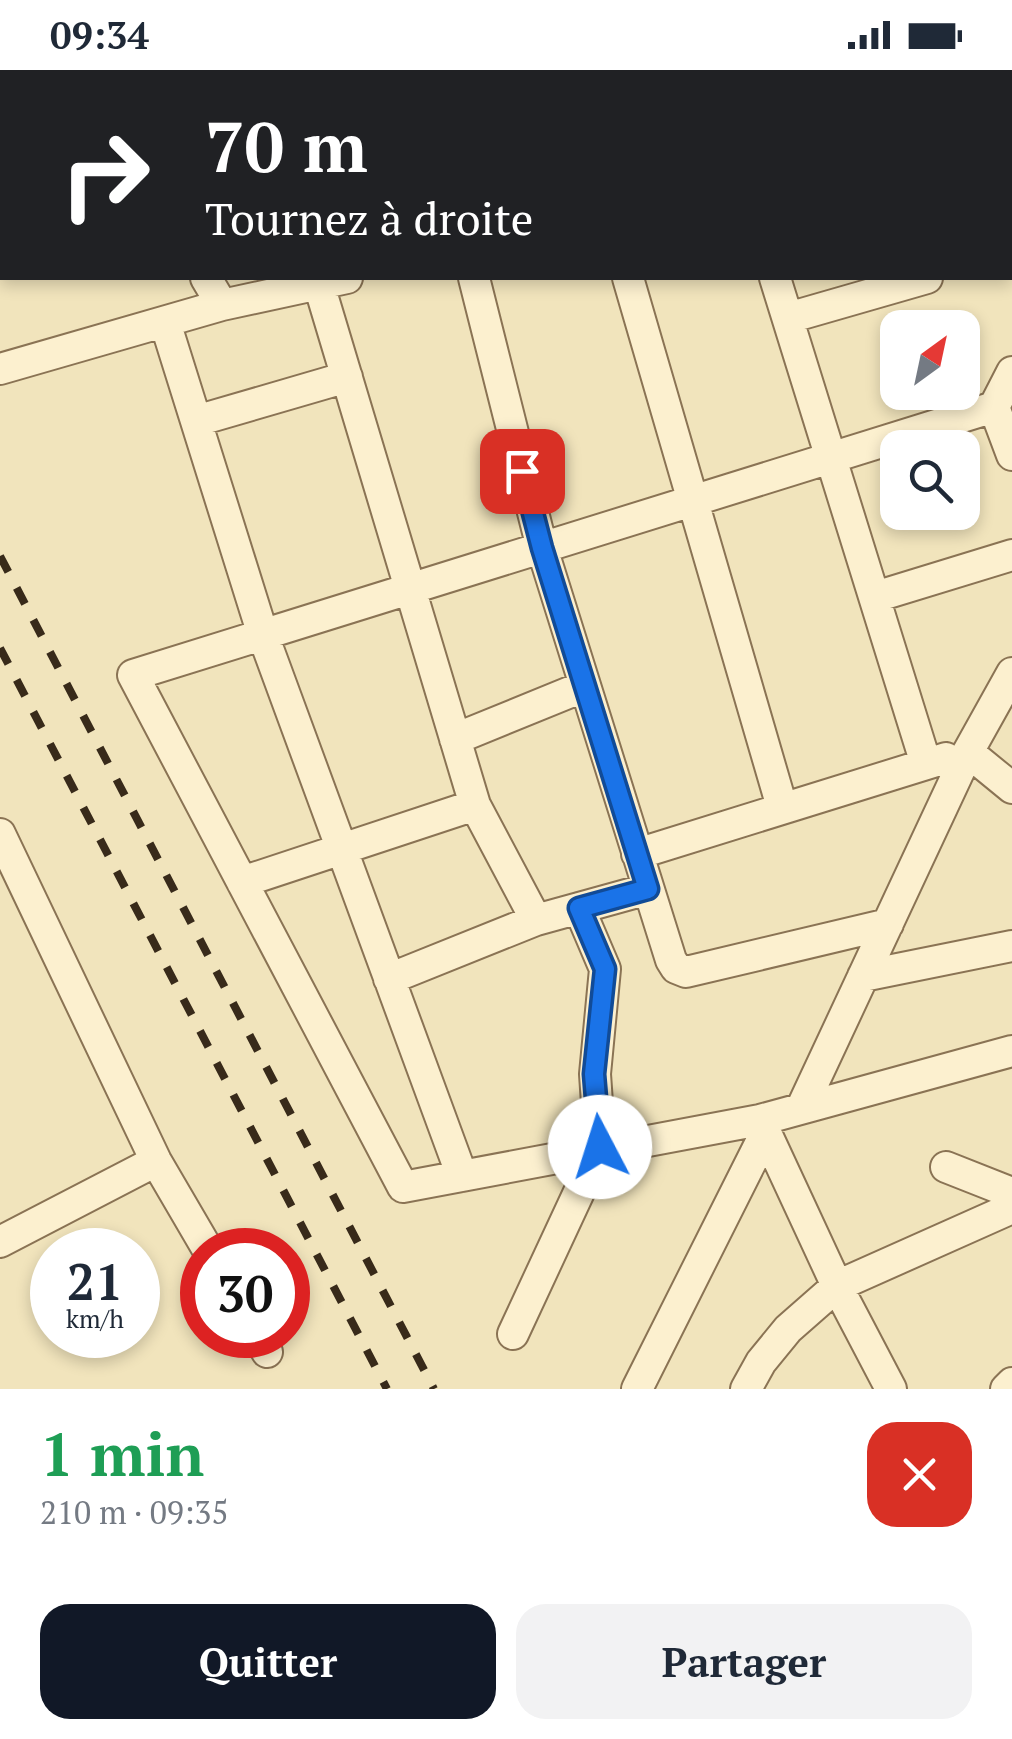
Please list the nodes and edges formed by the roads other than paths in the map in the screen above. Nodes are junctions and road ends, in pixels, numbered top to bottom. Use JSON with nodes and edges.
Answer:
{"nodes":[{"id":1,"x":207,"y":280,"type":"edge"},
{"id":2,"x":328,"y":280,"type":"edge"},
{"id":3,"x":475,"y":280,"type":"edge"},
{"id":4,"x":629,"y":280,"type":"edge"},
{"id":5,"x":776,"y":280,"type":"edge"},
{"id":6,"x":920,"y":280,"type":"edge"},
{"id":7,"x":222,"y":306,"type":"junction"},
{"id":8,"x":788,"y":318,"type":"junction"},
{"id":9,"x":166,"y":322,"type":"junction"},
{"id":10,"x":0,"y":370,"type":"edge"},
{"id":11,"x":1012,"y":372,"type":"edge"},
{"id":12,"x":347,"y":377,"type":"junction"},
{"id":13,"x":994,"y":407,"type":"junction"},
{"id":14,"x":196,"y":421,"type":"junction"},
{"id":15,"x":1012,"y":455,"type":"edge"},
{"id":16,"x":831,"y":458,"type":"junction"},
{"id":17,"x":691,"y":501,"type":"junction"},
{"id":18,"x":542,"y":548,"type":"junction"},
{"id":19,"x":1012,"y":555,"type":"edge"},
{"id":20,"x":410,"y":589,"type":"junction"},
{"id":21,"x":874,"y":596,"type":"junction"},
{"id":22,"x":263,"y":635,"type":"junction"},
{"id":23,"x":1012,"y":673,"type":"edge"},
{"id":24,"x":585,"y":686,"type":"junction"},
{"id":25,"x":455,"y":739,"type":"junction"},
{"id":26,"x":968,"y":752,"type":"junction"},
{"id":27,"x":926,"y":764,"type":"junction"},
{"id":28,"x":1012,"y":788,"type":"edge"},
{"id":29,"x":475,"y":804,"type":"junction"},
{"id":30,"x":782,"y":807,"type":"junction"},
{"id":31,"x":2,"y":844,"type":"edge"},
{"id":32,"x":342,"y":850,"type":"junction"},
{"id":33,"x":636,"y":854,"type":"junction"},
{"id":34,"x":242,"y":882,"type":"junction"},
{"id":35,"x":648,"y":889,"type":"junction"},
{"id":36,"x":579,"y":908,"type":"junction"},
{"id":37,"x":536,"y":920,"type":"junction"},
{"id":38,"x":888,"y":924,"type":"junction"},
{"id":39,"x":1012,"y":946,"type":"edge"},
{"id":40,"x":863,"y":976,"type":"junction"},
{"id":41,"x":390,"y":980,"type":"junction"},
{"id":42,"x":1012,"y":1050,"type":"edge"},
{"id":43,"x":802,"y":1106,"type":"junction"},
{"id":44,"x":763,"y":1126,"type":"junction"},
{"id":45,"x":600,"y":1147,"type":"junction"},
{"id":46,"x":156,"y":1161,"type":"junction"},
{"id":47,"x":946,"y":1167,"type":"dead end"},
{"id":48,"x":462,"y":1176,"type":"junction"},
{"id":49,"x":1012,"y":1193,"type":"edge"},
{"id":50,"x":1012,"y":1208,"type":"edge"},
{"id":51,"x":195,"y":1228,"type":"edge"},
{"id":52,"x":0,"y":1242,"type":"edge"},
{"id":53,"x":837,"y":1286,"type":"junction"},
{"id":54,"x":513,"y":1334,"type":"dead end"},
{"id":55,"x":1012,"y":1383,"type":"edge"},
{"id":56,"x":637,"y":1389,"type":"edge"},
{"id":57,"x":746,"y":1389,"type":"edge"},
{"id":58,"x":891,"y":1389,"type":"edge"},
{"id":59,"x":1006,"y":1389,"type":"edge"}],
"edges":[{"from":1,"to":7,"type":"street"},
{"from":2,"to":7,"type":"street"},
{"from":2,"to":12,"type":"street"},
{"from":3,"to":18,"type":"street"},
{"from":4,"to":17,"type":"street"},
{"from":5,"to":8,"type":"street"},
{"from":6,"to":8,"type":"street"},
{"from":7,"to":9,"type":"street"},
{"from":8,"to":16,"type":"street"},
{"from":9,"to":10,"type":"street"},
{"from":9,"to":14,"type":"street"},
{"from":11,"to":13,"type":"street"},
{"from":12,"to":14,"type":"street"},
{"from":12,"to":20,"type":"street"},
{"from":13,"to":15,"type":"street"},
{"from":13,"to":16,"type":"street"},
{"from":14,"to":22,"type":"street"},
{"from":16,"to":17,"type":"street"},
{"from":16,"to":21,"type":"street"},
{"from":17,"to":18,"type":"street"},
{"from":17,"to":30,"type":"street"},
{"from":18,"to":20,"type":"street"},
{"from":18,"to":24,"type":"street"},
{"from":19,"to":21,"type":"street"},
{"from":20,"to":22,"type":"street"},
{"from":20,"to":25,"type":"street"},
{"from":21,"to":27,"type":"street"},
{"from":22,"to":32,"type":"street"},
{"from":22,"to":34,"type":"street"},
{"from":23,"to":26,"type":"street"},
{"from":24,"to":25,"type":"street"},
{"from":24,"to":33,"type":"street"},
{"from":25,"to":29,"type":"street"},
{"from":26,"to":27,"type":"street"},
{"from":26,"to":28,"type":"street"},
{"from":26,"to":38,"type":"street"},
{"from":27,"to":30,"type":"street"},
{"from":29,"to":32,"type":"street"},
{"from":29,"to":37,"type":"street"},
{"from":30,"to":33,"type":"street"},
{"from":31,"to":46,"type":"street"},
{"from":32,"to":34,"type":"street"},
{"from":32,"to":41,"type":"street"},
{"from":33,"to":35,"type":"street"},
{"from":34,"to":48,"type":"street"},
{"from":35,"to":36,"type":"street"},
{"from":35,"to":38,"type":"street"},
{"from":36,"to":37,"type":"street"},
{"from":36,"to":45,"type":"street"},
{"from":37,"to":41,"type":"street"},
{"from":38,"to":40,"type":"street"},
{"from":39,"to":40,"type":"street"},
{"from":40,"to":43,"type":"street"},
{"from":41,"to":48,"type":"street"},
{"from":42,"to":43,"type":"street"},
{"from":43,"to":44,"type":"street"},
{"from":44,"to":45,"type":"street"},
{"from":44,"to":53,"type":"street"},
{"from":44,"to":56,"type":"street"},
{"from":45,"to":48,"type":"street"},
{"from":45,"to":54,"type":"street"},
{"from":46,"to":51,"type":"street"},
{"from":46,"to":52,"type":"street"},
{"from":47,"to":49,"type":"street"},
{"from":50,"to":53,"type":"street"},
{"from":53,"to":57,"type":"street"},
{"from":53,"to":58,"type":"street"},
{"from":55,"to":59,"type":"street"}]}
